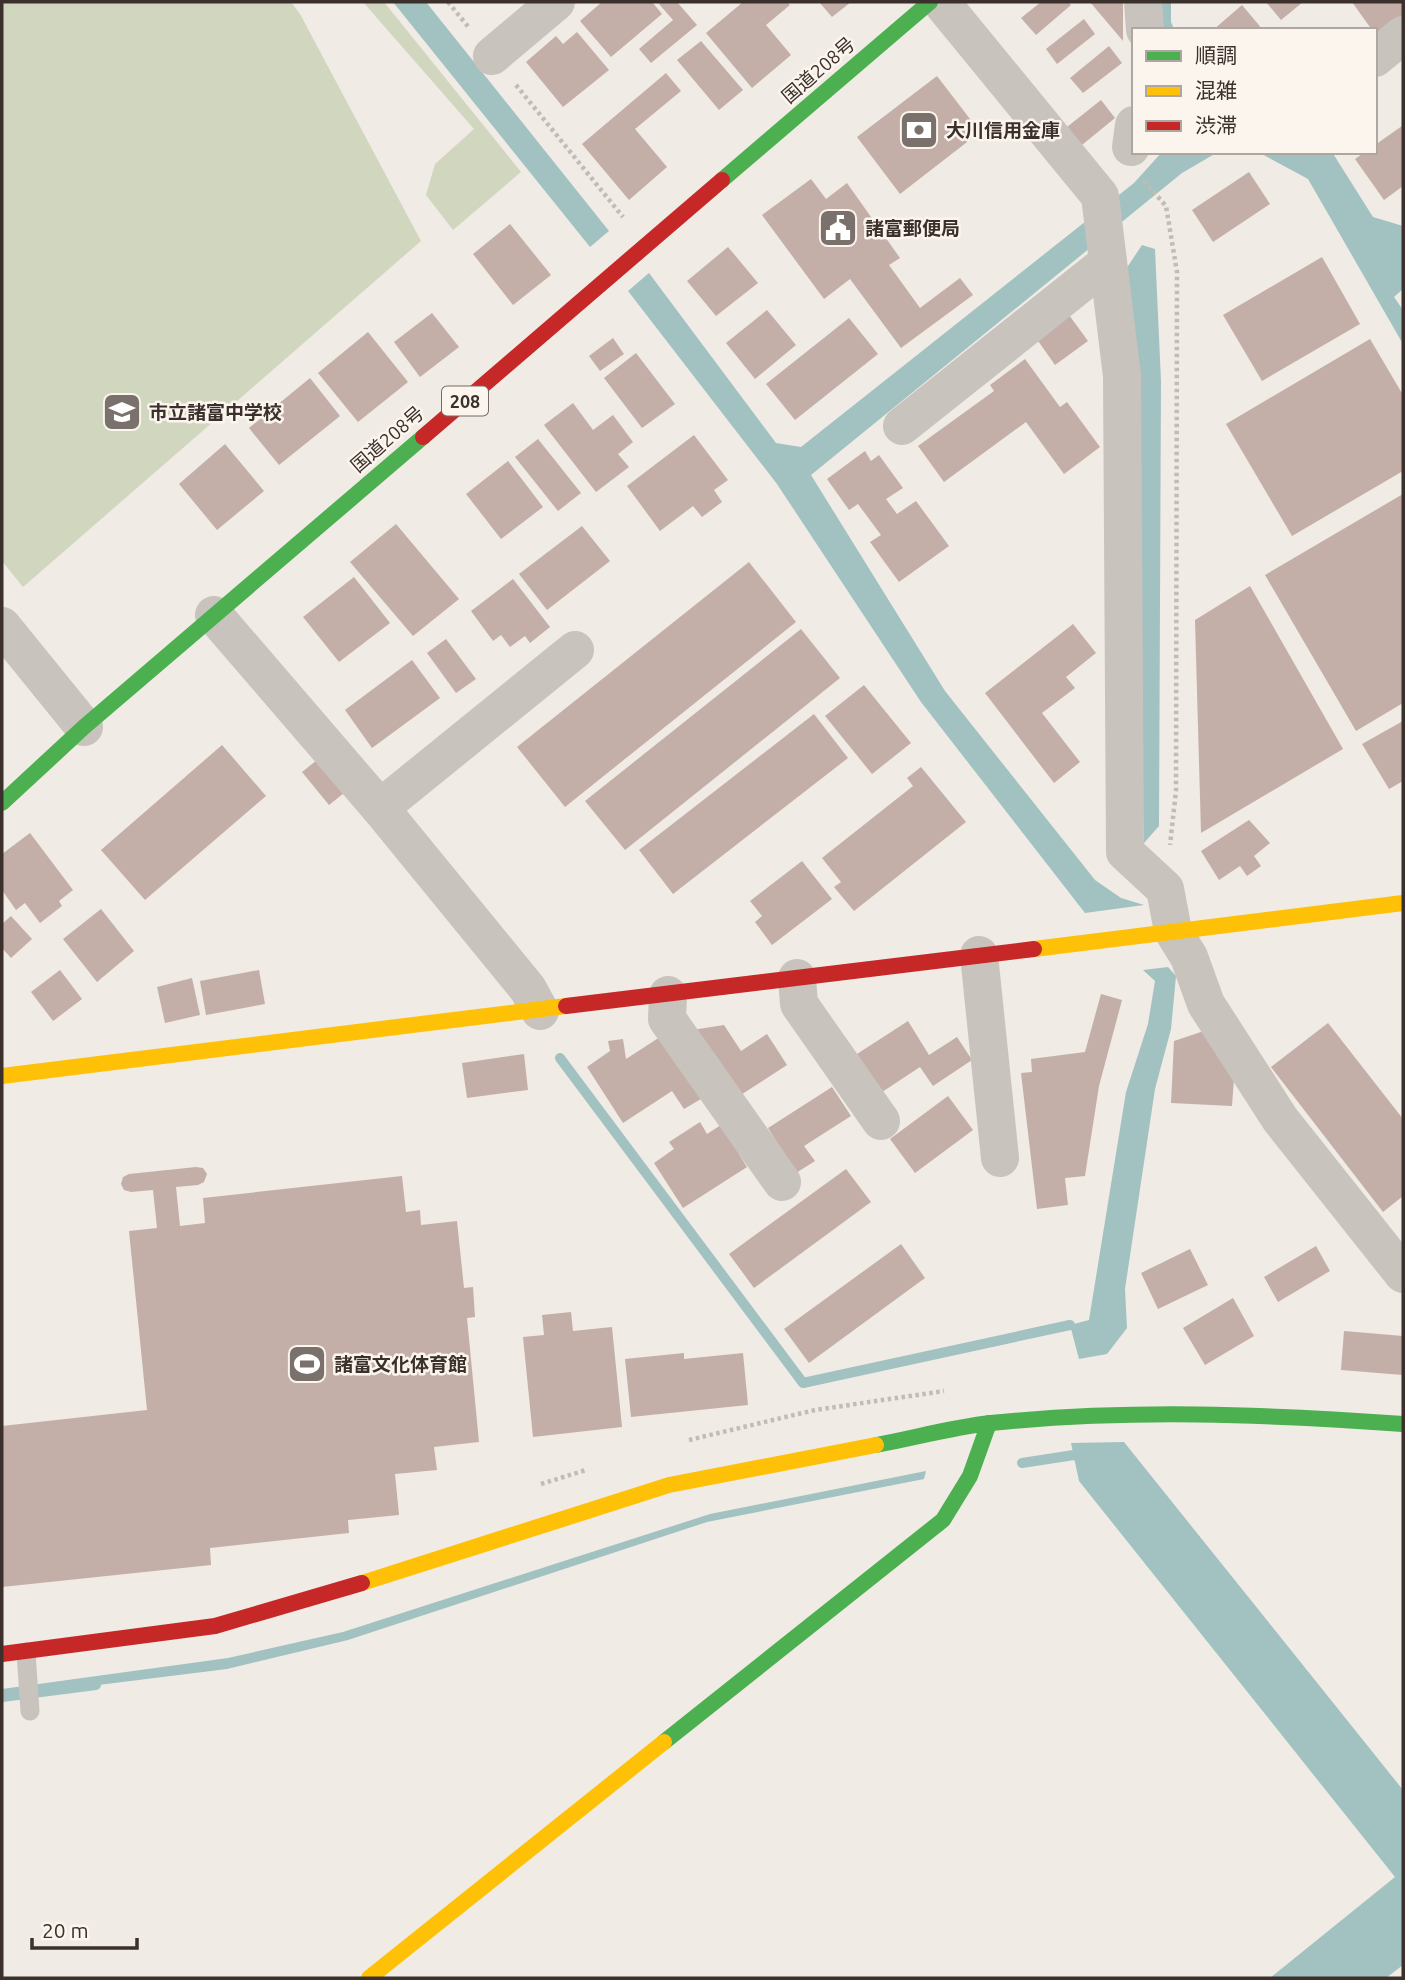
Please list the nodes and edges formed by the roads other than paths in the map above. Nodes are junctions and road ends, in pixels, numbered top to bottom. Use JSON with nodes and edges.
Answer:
{"nodes":[{"id":1,"x":556,"y":2,"type":"edge"},
{"id":2,"x":930,"y":2,"type":"edge"},
{"id":3,"x":941,"y":2,"type":"edge"},
{"id":4,"x":1143,"y":2,"type":"edge"},
{"id":5,"x":1145,"y":28,"type":"edge"},
{"id":6,"x":1403,"y":35,"type":"edge"},
{"id":7,"x":492,"y":56,"type":"road end"},
{"id":8,"x":1377,"y":56,"type":"edge"},
{"id":9,"x":1107,"y":256,"type":"junction"},
{"id":10,"x":902,"y":426,"type":"dead end"},
{"id":11,"x":214,"y":615,"type":"junction"},
{"id":12,"x":2,"y":626,"type":"edge"},
{"id":13,"x":575,"y":650,"type":"dead end"},
{"id":14,"x":84,"y":727,"type":"junction"},
{"id":15,"x":2,"y":803,"type":"edge"},
{"id":16,"x":380,"y":808,"type":"junction"},
{"id":17,"x":1403,"y":903,"type":"edge"},
{"id":18,"x":1173,"y":931,"type":"junction"},
{"id":19,"x":979,"y":955,"type":"junction"},
{"id":20,"x":797,"y":978,"type":"junction"},
{"id":21,"x":668,"y":995,"type":"junction"},
{"id":22,"x":540,"y":1011,"type":"junction"},
{"id":23,"x":2,"y":1076,"type":"edge"},
{"id":24,"x":881,"y":1121,"type":"dead end"},
{"id":25,"x":1000,"y":1158,"type":"dead end"},
{"id":26,"x":782,"y":1182,"type":"dead end"},
{"id":27,"x":1403,"y":1274,"type":"edge"},
{"id":28,"x":989,"y":1423,"type":"junction"},
{"id":29,"x":1403,"y":1424,"type":"edge"},
{"id":30,"x":26,"y":1652,"type":"junction"},
{"id":31,"x":2,"y":1654,"type":"edge"},
{"id":32,"x":30,"y":1711,"type":"dead end"},
{"id":33,"x":369,"y":1978,"type":"edge"}],
"edges":[{"from":1,"to":7,"type":"street"},
{"from":2,"to":11,"type":"main road","name":"国道208号","number":"208"},
{"from":3,"to":9,"type":"street"},
{"from":4,"to":5,"type":"street"},
{"from":6,"to":8,"type":"street"},
{"from":9,"to":10,"type":"street"},
{"from":9,"to":18,"type":"street"},
{"from":11,"to":14,"type":"main road","name":"国道208号","number":"208"},
{"from":11,"to":16,"type":"street"},
{"from":12,"to":14,"type":"street"},
{"from":13,"to":16,"type":"street"},
{"from":14,"to":15,"type":"main road","name":"国道208号","number":"208"},
{"from":16,"to":22,"type":"street"},
{"from":17,"to":18,"type":"main road"},
{"from":18,"to":19,"type":"main road"},
{"from":18,"to":27,"type":"street"},
{"from":19,"to":20,"type":"main road"},
{"from":19,"to":25,"type":"street"},
{"from":20,"to":21,"type":"main road"},
{"from":20,"to":24,"type":"street"},
{"from":21,"to":22,"type":"main road"},
{"from":21,"to":26,"type":"street"},
{"from":22,"to":23,"type":"main road"},
{"from":28,"to":29,"type":"main road"},
{"from":28,"to":30,"type":"main road"},
{"from":28,"to":33,"type":"main road"},
{"from":30,"to":31,"type":"main road"},
{"from":30,"to":32,"type":"lane"}]}
